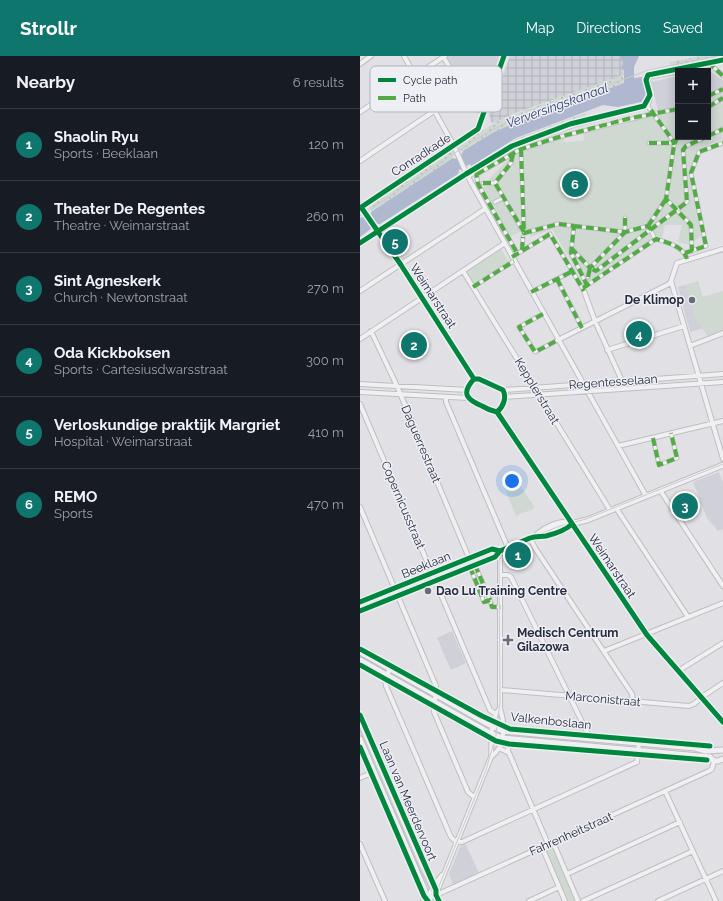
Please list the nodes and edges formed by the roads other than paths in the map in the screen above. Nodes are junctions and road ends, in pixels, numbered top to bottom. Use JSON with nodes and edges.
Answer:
{"nodes":[{"id":1,"x":371,"y":56,"type":"edge"},
{"id":2,"x":404,"y":56,"type":"edge"},
{"id":3,"x":444,"y":56,"type":"edge"},
{"id":4,"x":504,"y":56,"type":"edge"},
{"id":5,"x":360,"y":64,"type":"edge"},
{"id":6,"x":410,"y":66,"type":"edge"},
{"id":7,"x":430,"y":66,"type":"edge"},
{"id":8,"x":450,"y":66,"type":"edge"},
{"id":9,"x":501,"y":66,"type":"edge"},
{"id":10,"x":692,"y":68,"type":"edge"},
{"id":11,"x":675,"y":72,"type":"edge"},
{"id":12,"x":723,"y":76,"type":"edge"},
{"id":13,"x":723,"y":89,"type":"edge"},
{"id":14,"x":711,"y":95,"type":"edge"},
{"id":15,"x":723,"y":98,"type":"edge"},
{"id":16,"x":719,"y":101,"type":"junction"},
{"id":17,"x":723,"y":104,"type":"edge"},
{"id":18,"x":370,"y":105,"type":"edge"},
{"id":19,"x":647,"y":105,"type":"junction"},
{"id":20,"x":711,"y":105,"type":"edge"},
{"id":21,"x":675,"y":110,"type":"edge"},
{"id":22,"x":360,"y":112,"type":"edge"},
{"id":23,"x":433,"y":112,"type":"edge"},
{"id":24,"x":435,"y":112,"type":"edge"},
{"id":25,"x":485,"y":113,"type":"edge"},
{"id":26,"x":723,"y":129,"type":"edge"},
{"id":27,"x":711,"y":136,"type":"edge"},
{"id":28,"x":676,"y":140,"type":"edge"},
{"id":29,"x":700,"y":140,"type":"edge"},
{"id":30,"x":718,"y":141,"type":"dead end"},
{"id":31,"x":649,"y":143,"type":"dead end"},
{"id":32,"x":673,"y":144,"type":"junction"},
{"id":33,"x":721,"y":144,"type":"edge"},
{"id":34,"x":454,"y":146,"type":"junction"},
{"id":35,"x":521,"y":149,"type":"junction"},
{"id":36,"x":512,"y":154,"type":"junction"},
{"id":37,"x":360,"y":161,"type":"edge"},
{"id":38,"x":467,"y":176,"type":"junction"},
{"id":39,"x":479,"y":179,"type":"junction"},
{"id":40,"x":495,"y":183,"type":"junction"},
{"id":41,"x":502,"y":198,"type":"junction"},
{"id":42,"x":666,"y":199,"type":"junction"},
{"id":43,"x":494,"y":202,"type":"dead end"},
{"id":44,"x":360,"y":207,"type":"edge"},
{"id":45,"x":485,"y":209,"type":"junction"},
{"id":46,"x":677,"y":210,"type":"junction"},
{"id":47,"x":625,"y":218,"type":"dead end"},
{"id":48,"x":574,"y":226,"type":"junction"},
{"id":49,"x":648,"y":226,"type":"junction"},
{"id":50,"x":378,"y":231,"type":"junction"},
{"id":51,"x":652,"y":231,"type":"junction"},
{"id":52,"x":625,"y":232,"type":"junction"},
{"id":53,"x":524,"y":233,"type":"junction"},
{"id":54,"x":524,"y":237,"type":"dead end"},
{"id":55,"x":655,"y":239,"type":"junction"},
{"id":56,"x":360,"y":243,"type":"edge"},
{"id":57,"x":505,"y":243,"type":"junction"},
{"id":58,"x":571,"y":248,"type":"junction"},
{"id":59,"x":723,"y":249,"type":"edge"},
{"id":60,"x":522,"y":250,"type":"junction"},
{"id":61,"x":692,"y":251,"type":"junction"},
{"id":62,"x":518,"y":253,"type":"junction"},
{"id":63,"x":685,"y":253,"type":"junction"},
{"id":64,"x":513,"y":259,"type":"junction"},
{"id":65,"x":687,"y":259,"type":"junction"},
{"id":66,"x":401,"y":265,"type":"junction"},
{"id":67,"x":590,"y":268,"type":"junction"},
{"id":68,"x":463,"y":271,"type":"junction"},
{"id":69,"x":573,"y":271,"type":"junction"},
{"id":70,"x":557,"y":279,"type":"junction"},
{"id":71,"x":671,"y":281,"type":"junction"},
{"id":72,"x":587,"y":285,"type":"junction"},
{"id":73,"x":473,"y":287,"type":"junction"},
{"id":74,"x":583,"y":289,"type":"junction"},
{"id":75,"x":360,"y":291,"type":"edge"},
{"id":76,"x":531,"y":292,"type":"junction"},
{"id":77,"x":422,"y":298,"type":"junction"},
{"id":78,"x":543,"y":314,"type":"junction"},
{"id":79,"x":595,"y":322,"type":"junction"},
{"id":80,"x":684,"y":326,"type":"junction"},
{"id":81,"x":582,"y":328,"type":"junction"},
{"id":82,"x":371,"y":331,"type":"junction"},
{"id":83,"x":723,"y":334,"type":"edge"},
{"id":84,"x":360,"y":339,"type":"edge"},
{"id":85,"x":558,"y":340,"type":"junction"},
{"id":86,"x":690,"y":346,"type":"junction"},
{"id":87,"x":607,"y":350,"type":"junction"},
{"id":88,"x":723,"y":374,"type":"edge"},
{"id":89,"x":699,"y":376,"type":"junction"},
{"id":90,"x":474,"y":379,"type":"junction"},
{"id":91,"x":622,"y":381,"type":"junction"},
{"id":92,"x":723,"y":382,"type":"edge"},
{"id":93,"x":701,"y":383,"type":"junction"},
{"id":94,"x":360,"y":384,"type":"edge"},
{"id":95,"x":583,"y":384,"type":"junction"},
{"id":96,"x":397,"y":386,"type":"junction"},
{"id":97,"x":535,"y":387,"type":"junction"},
{"id":98,"x":468,"y":390,"type":"junction"},
{"id":99,"x":503,"y":390,"type":"junction"},
{"id":100,"x":360,"y":392,"type":"edge"},
{"id":101,"x":587,"y":392,"type":"junction"},
{"id":102,"x":400,"y":395,"type":"junction"},
{"id":103,"x":539,"y":395,"type":"junction"},
{"id":104,"x":446,"y":397,"type":"junction"},
{"id":105,"x":505,"y":397,"type":"junction"},
{"id":106,"x":468,"y":398,"type":"junction"},
{"id":107,"x":360,"y":404,"type":"edge"},
{"id":108,"x":497,"y":412,"type":"junction"},
{"id":109,"x":723,"y":422,"type":"edge"},
{"id":110,"x":713,"y":424,"type":"junction"},
{"id":111,"x":671,"y":433,"type":"junction"},
{"id":112,"x":653,"y":438,"type":"junction"},
{"id":113,"x":618,"y":446,"type":"junction"},
{"id":114,"x":723,"y":459,"type":"edge"},
{"id":115,"x":723,"y":465,"type":"edge"},
{"id":116,"x":660,"y":490,"type":"junction"},
{"id":117,"x":646,"y":496,"type":"junction"},
{"id":118,"x":360,"y":507,"type":"edge"},
{"id":119,"x":616,"y":508,"type":"junction"},
{"id":120,"x":610,"y":510,"type":"junction"},
{"id":121,"x":572,"y":524,"type":"junction"},
{"id":122,"x":533,"y":537,"type":"junction"},
{"id":123,"x":508,"y":548,"type":"junction"},
{"id":124,"x":500,"y":551,"type":"junction"},
{"id":125,"x":469,"y":558,"type":"junction"},
{"id":126,"x":473,"y":566,"type":"junction"},
{"id":127,"x":432,"y":573,"type":"junction"},
{"id":128,"x":500,"y":575,"type":"junction"},
{"id":129,"x":435,"y":582,"type":"junction"},
{"id":130,"x":723,"y":586,"type":"edge"},
{"id":131,"x":395,"y":588,"type":"junction"},
{"id":132,"x":398,"y":597,"type":"junction"},
{"id":133,"x":490,"y":600,"type":"junction"},
{"id":134,"x":360,"y":602,"type":"edge"},
{"id":135,"x":723,"y":603,"type":"edge"},
{"id":136,"x":500,"y":607,"type":"junction"},
{"id":137,"x":360,"y":611,"type":"edge"},
{"id":138,"x":688,"y":617,"type":"junction"},
{"id":139,"x":647,"y":635,"type":"junction"},
{"id":140,"x":723,"y":643,"type":"edge"},
{"id":141,"x":604,"y":651,"type":"junction"},
{"id":142,"x":360,"y":652,"type":"edge"},
{"id":143,"x":360,"y":660,"type":"edge"},
{"id":144,"x":390,"y":669,"type":"junction"},
{"id":145,"x":678,"y":671,"type":"junction"},
{"id":146,"x":386,"y":675,"type":"junction"},
{"id":147,"x":723,"y":684,"type":"edge"},
{"id":148,"x":501,"y":690,"type":"junction"},
{"id":149,"x":435,"y":695,"type":"junction"},
{"id":150,"x":569,"y":695,"type":"junction"},
{"id":151,"x":702,"y":697,"type":"junction"},
{"id":152,"x":633,"y":701,"type":"junction"},
{"id":153,"x":435,"y":702,"type":"junction"},
{"id":154,"x":500,"y":708,"type":"junction"},
{"id":155,"x":496,"y":714,"type":"junction"},
{"id":156,"x":723,"y":722,"type":"edge"},
{"id":157,"x":360,"y":723,"type":"edge"},
{"id":158,"x":492,"y":726,"type":"junction"},
{"id":159,"x":503,"y":731,"type":"junction"},
{"id":160,"x":492,"y":734,"type":"junction"},
{"id":161,"x":502,"y":738,"type":"junction"},
{"id":162,"x":589,"y":738,"type":"junction"},
{"id":163,"x":360,"y":739,"type":"edge"},
{"id":164,"x":509,"y":741,"type":"junction"},
{"id":165,"x":639,"y":743,"type":"junction"},
{"id":166,"x":498,"y":748,"type":"junction"},
{"id":167,"x":638,"y":750,"type":"junction"},
{"id":168,"x":723,"y":750,"type":"edge"},
{"id":169,"x":508,"y":752,"type":"junction"},
{"id":170,"x":491,"y":757,"type":"junction"},
{"id":171,"x":712,"y":757,"type":"junction"},
{"id":172,"x":723,"y":759,"type":"edge"},
{"id":173,"x":374,"y":772,"type":"junction"},
{"id":174,"x":360,"y":778,"type":"edge"},
{"id":175,"x":665,"y":791,"type":"junction"},
{"id":176,"x":475,"y":798,"type":"junction"},
{"id":177,"x":533,"y":810,"type":"junction"},
{"id":178,"x":680,"y":822,"type":"junction"},
{"id":179,"x":457,"y":842,"type":"junction"},
{"id":180,"x":553,"y":842,"type":"junction"},
{"id":181,"x":360,"y":844,"type":"edge"},
{"id":182,"x":548,"y":844,"type":"junction"},
{"id":183,"x":542,"y":847,"type":"junction"},
{"id":184,"x":693,"y":851,"type":"junction"},
{"id":185,"x":446,"y":870,"type":"junction"},
{"id":186,"x":723,"y":871,"type":"edge"},
{"id":187,"x":567,"y":874,"type":"junction"},
{"id":188,"x":706,"y":879,"type":"junction"},
{"id":189,"x":433,"y":887,"type":"junction"},
{"id":190,"x":559,"y":887,"type":"junction"},
{"id":191,"x":436,"y":895,"type":"junction"},
{"id":192,"x":426,"y":900,"type":"edge"},
{"id":193,"x":385,"y":901,"type":"edge"},
{"id":194,"x":439,"y":901,"type":"edge"},
{"id":195,"x":529,"y":901,"type":"edge"},
{"id":196,"x":565,"y":901,"type":"edge"},
{"id":197,"x":578,"y":901,"type":"edge"},
{"id":198,"x":583,"y":901,"type":"edge"},
{"id":199,"x":658,"y":901,"type":"edge"},
{"id":200,"x":716,"y":901,"type":"edge"}],
"edges":[{"from":1,"to":5,"type":"street"},
{"from":2,"to":6,"type":"street"},
{"from":3,"to":7,"type":"street"},
{"from":3,"to":8,"type":"street"},
{"from":4,"to":9,"type":"street","name":"Conradkade"},
{"from":10,"to":12,"type":"street"},
{"from":11,"to":19,"type":"street"},
{"from":13,"to":14,"type":"street"},
{"from":15,"to":16,"type":"street"},
{"from":16,"to":17,"type":"street"},
{"from":16,"to":20,"type":"street"},
{"from":18,"to":22,"type":"street"},
{"from":19,"to":32,"type":"street"},
{"from":19,"to":39,"type":"street"},
{"from":21,"to":35,"type":"street","bridge":true},
{"from":23,"to":37,"type":"street"},
{"from":24,"to":34,"type":"street"},
{"from":25,"to":34,"type":"street","name":"Conradkade"},
{"from":26,"to":27,"type":"street"},
{"from":28,"to":32,"type":"street"},
{"from":29,"to":46,"type":"street"},
{"from":30,"to":33,"type":"street"},
{"from":31,"to":32,"type":"street"},
{"from":32,"to":42,"type":"street"},
{"from":33,"to":61,"type":"street"},
{"from":34,"to":38,"type":"street"},
{"from":34,"to":44,"type":"street","name":"Conradkade"},
{"from":35,"to":36,"type":"street"},
{"from":35,"to":53,"type":"street"},
{"from":36,"to":39,"type":"street"},
{"from":36,"to":40,"type":"street"},
{"from":38,"to":39,"type":"street"},
{"from":38,"to":45,"type":"street"},
{"from":38,"to":50,"type":"street"},
{"from":39,"to":40,"type":"street"},
{"from":39,"to":62,"type":"street"},
{"from":40,"to":41,"type":"street"},
{"from":41,"to":43,"type":"street"},
{"from":41,"to":53,"type":"street"},
{"from":42,"to":46,"type":"street"},
{"from":42,"to":49,"type":"street"},
{"from":44,"to":50,"type":"street","name":"Weimarstraat"},
{"from":45,"to":57,"type":"street"},
{"from":45,"to":66,"type":"street"},
{"from":46,"to":51,"type":"street"},
{"from":46,"to":61,"type":"street"},
{"from":47,"to":52,"type":"street"},
{"from":48,"to":52,"type":"street"},
{"from":48,"to":53,"type":"street"},
{"from":48,"to":58,"type":"street"},
{"from":49,"to":51,"type":"street"},
{"from":49,"to":52,"type":"street"},
{"from":50,"to":56,"type":"street"},
{"from":50,"to":66,"type":"street","name":"Weimarstraat"},
{"from":51,"to":55,"type":"street"},
{"from":51,"to":67,"type":"street"},
{"from":52,"to":67,"type":"street"},
{"from":54,"to":60,"type":"street"},
{"from":55,"to":63,"type":"street"},
{"from":55,"to":72,"type":"street"},
{"from":57,"to":64,"type":"street"},
{"from":57,"to":68,"type":"street"},
{"from":58,"to":67,"type":"street"},
{"from":58,"to":72,"type":"street"},
{"from":59,"to":65,"type":"street"},
{"from":60,"to":62,"type":"street"},
{"from":60,"to":69,"type":"street"},
{"from":61,"to":63,"type":"street"},
{"from":62,"to":64,"type":"street"},
{"from":63,"to":65,"type":"street"},
{"from":64,"to":73,"type":"street"},
{"from":64,"to":76,"type":"street"},
{"from":65,"to":71,"type":"street"},
{"from":66,"to":75,"type":"street"},
{"from":66,"to":77,"type":"street","name":"Weimarstraat"},
{"from":67,"to":72,"type":"street"},
{"from":68,"to":73,"type":"street","name":"Kepplerstraat"},
{"from":68,"to":77,"type":"street"},
{"from":69,"to":70,"type":"street"},
{"from":69,"to":74,"type":"street"},
{"from":70,"to":76,"type":"street"},
{"from":70,"to":81,"type":"street"},
{"from":71,"to":79,"type":"street"},
{"from":71,"to":80,"type":"street"},
{"from":72,"to":74,"type":"street"},
{"from":73,"to":97,"type":"street","name":"Kepplerstraat"},
{"from":74,"to":79,"type":"street"},
{"from":76,"to":78,"type":"street"},
{"from":77,"to":82,"type":"street"},
{"from":77,"to":90,"type":"street","name":"Weimarstraat"},
{"from":78,"to":85,"type":"street"},
{"from":78,"to":85,"type":"street"},
{"from":79,"to":81,"type":"street"},
{"from":79,"to":87,"type":"street"},
{"from":80,"to":86,"type":"street"},
{"from":80,"to":87,"type":"street"},
{"from":81,"to":85,"type":"street"},
{"from":82,"to":84,"type":"street"},
{"from":82,"to":96,"type":"street","name":"Daguerrestraat"},
{"from":83,"to":86,"type":"street"},
{"from":85,"to":95,"type":"street"},
{"from":86,"to":89,"type":"street"},
{"from":87,"to":91,"type":"street"},
{"from":88,"to":89,"type":"street","name":"Regentesselaan"},
{"from":89,"to":91,"type":"street","name":"Regentesselaan"},
{"from":89,"to":93,"type":"street"},
{"from":90,"to":98,"type":"street"},
{"from":90,"to":99,"type":"street"},
{"from":91,"to":95,"type":"street","name":"Regentesselaan"},
{"from":92,"to":93,"type":"street","name":"Regentesselaan"},
{"from":93,"to":101,"type":"street","name":"Regentesselaan"},
{"from":93,"to":110,"type":"street"},
{"from":94,"to":96,"type":"street"},
{"from":95,"to":97,"type":"street","name":"Regentesselaan"},
{"from":95,"to":101,"type":"street"},
{"from":96,"to":98,"type":"street"},
{"from":96,"to":102,"type":"street","name":"Daguerrestraat"},
{"from":97,"to":99,"type":"street","name":"Regentesselaan"},
{"from":97,"to":103,"type":"street","name":"Kepplerstraat"},
{"from":98,"to":106,"type":"street"},
{"from":99,"to":105,"type":"street"},
{"from":100,"to":102,"type":"street"},
{"from":101,"to":103,"type":"street","name":"Regentesselaan"},
{"from":101,"to":113,"type":"street"},
{"from":102,"to":104,"type":"street"},
{"from":102,"to":125,"type":"street","name":"Daguerrestraat"},
{"from":103,"to":105,"type":"street","name":"Regentesselaan"},
{"from":103,"to":120,"type":"street","name":"Kepplerstraat"},
{"from":104,"to":106,"type":"street"},
{"from":104,"to":123,"type":"street"},
{"from":105,"to":108,"type":"street"},
{"from":106,"to":108,"type":"street"},
{"from":107,"to":127,"type":"street","name":"Copernicusstraat"},
{"from":108,"to":121,"type":"street","name":"Weimarstraat"},
{"from":109,"to":110,"type":"street"},
{"from":110,"to":111,"type":"street"},
{"from":110,"to":114,"type":"street"},
{"from":111,"to":112,"type":"street"},
{"from":111,"to":112,"type":"street"},
{"from":112,"to":113,"type":"street"},
{"from":113,"to":117,"type":"street"},
{"from":115,"to":116,"type":"street","name":"Beeklaan"},
{"from":116,"to":117,"type":"street","name":"Beeklaan"},
{"from":116,"to":130,"type":"street"},
{"from":117,"to":119,"type":"street","name":"Beeklaan"},
{"from":118,"to":131,"type":"street"},
{"from":119,"to":120,"type":"street","name":"Beeklaan"},
{"from":119,"to":138,"type":"street"},
{"from":120,"to":121,"type":"street","name":"Beeklaan"},
{"from":121,"to":122,"type":"street","name":"Beeklaan"},
{"from":121,"to":139,"type":"street","name":"Weimarstraat"},
{"from":122,"to":123,"type":"street","name":"Beeklaan"},
{"from":122,"to":141,"type":"street"},
{"from":123,"to":124,"type":"street","name":"Beeklaan"},
{"from":124,"to":125,"type":"street","name":"Beeklaan"},
{"from":124,"to":126,"type":"street","name":"Beeklaan"},
{"from":124,"to":128,"type":"street"},
{"from":125,"to":127,"type":"street","name":"Beeklaan"},
{"from":126,"to":129,"type":"street","name":"Beeklaan"},
{"from":126,"to":133,"type":"street"},
{"from":126,"to":133,"type":"street"},
{"from":127,"to":129,"type":"street","name":"Copernicusstraat"},
{"from":127,"to":131,"type":"street","name":"Beeklaan"},
{"from":128,"to":136,"type":"street"},
{"from":128,"to":150,"type":"street"},
{"from":129,"to":132,"type":"street","name":"Beeklaan"},
{"from":129,"to":155,"type":"street","name":"Copernicusstraat"},
{"from":131,"to":132,"type":"street"},
{"from":131,"to":134,"type":"street","name":"Beeklaan"},
{"from":132,"to":137,"type":"street","name":"Beeklaan"},
{"from":132,"to":149,"type":"street"},
{"from":133,"to":136,"type":"street"},
{"from":135,"to":138,"type":"street"},
{"from":136,"to":148,"type":"street"},
{"from":138,"to":139,"type":"street"},
{"from":139,"to":141,"type":"street"},
{"from":139,"to":145,"type":"street","name":"Weimarstraat"},
{"from":140,"to":145,"type":"street"},
{"from":141,"to":152,"type":"street"},
{"from":142,"to":144,"type":"street","name":"Valkenboslaan"},
{"from":143,"to":146,"type":"street"},
{"from":144,"to":146,"type":"street"},
{"from":144,"to":149,"type":"street","name":"Valkenboslaan"},
{"from":145,"to":151,"type":"street","name":"Weimarstraat"},
{"from":146,"to":153,"type":"street"},
{"from":146,"to":179,"type":"street"},
{"from":147,"to":151,"type":"street","name":"Marconistraat"},
{"from":148,"to":150,"type":"street","name":"Marconistraat"},
{"from":148,"to":154,"type":"street"},
{"from":149,"to":153,"type":"street"},
{"from":149,"to":158,"type":"street","name":"Valkenboslaan"},
{"from":150,"to":152,"type":"street","name":"Marconistraat"},
{"from":150,"to":162,"type":"street"},
{"from":151,"to":152,"type":"street","name":"Marconistraat"},
{"from":151,"to":156,"type":"street","name":"Weimarstraat"},
{"from":153,"to":160,"type":"street"},
{"from":153,"to":176,"type":"street"},
{"from":154,"to":155,"type":"street"},
{"from":154,"to":159,"type":"street"},
{"from":155,"to":158,"type":"street"},
{"from":157,"to":189,"type":"street","name":"Laan van Meerdervoort"},
{"from":158,"to":159,"type":"street","name":"Valkenboslaan"},
{"from":158,"to":160,"type":"street"},
{"from":159,"to":161,"type":"street"},
{"from":159,"to":162,"type":"street","name":"Valkenboslaan"},
{"from":160,"to":161,"type":"street","name":"Valkenboslaan"},
{"from":160,"to":170,"type":"street"},
{"from":161,"to":164,"type":"street","name":"Valkenboslaan"},
{"from":161,"to":166,"type":"street"},
{"from":162,"to":165,"type":"street","name":"Valkenboslaan"},
{"from":163,"to":173,"type":"street","name":"Laan van Meerdervoort"},
{"from":164,"to":167,"type":"street","name":"Valkenboslaan"},
{"from":164,"to":169,"type":"street"},
{"from":165,"to":167,"type":"street"},
{"from":165,"to":171,"type":"street","name":"Valkenboslaan"},
{"from":166,"to":169,"type":"street"},
{"from":166,"to":170,"type":"street"},
{"from":167,"to":171,"type":"street","name":"Valkenboslaan"},
{"from":167,"to":177,"type":"street"},
{"from":168,"to":171,"type":"street"},
{"from":169,"to":177,"type":"street"},
{"from":170,"to":176,"type":"street"},
{"from":171,"to":172,"type":"street"},
{"from":171,"to":175,"type":"street","name":"Fahrenheitstraat"},
{"from":173,"to":174,"type":"street"},
{"from":173,"to":192,"type":"street","name":"Laan van Meerdervoort"},
{"from":175,"to":178,"type":"street"},
{"from":175,"to":180,"type":"street","name":"Fahrenheitstraat"},
{"from":176,"to":179,"type":"street"},
{"from":177,"to":179,"type":"street"},
{"from":177,"to":182,"type":"street"},
{"from":178,"to":184,"type":"street"},
{"from":178,"to":187,"type":"street"},
{"from":179,"to":185,"type":"street"},
{"from":180,"to":182,"type":"street","name":"Fahrenheitstraat"},
{"from":180,"to":187,"type":"street"},
{"from":181,"to":193,"type":"street"},
{"from":182,"to":183,"type":"street","name":"Fahrenheitstraat"},
{"from":183,"to":190,"type":"street"},
{"from":183,"to":191,"type":"street","name":"Fahrenheitstraat"},
{"from":184,"to":188,"type":"street"},
{"from":184,"to":198,"type":"street"},
{"from":185,"to":189,"type":"street"},
{"from":185,"to":191,"type":"street"},
{"from":186,"to":188,"type":"street"},
{"from":187,"to":197,"type":"street"},
{"from":188,"to":199,"type":"street"},
{"from":188,"to":200,"type":"street"},
{"from":189,"to":191,"type":"street","name":"Laan van Meerdervoort"},
{"from":189,"to":192,"type":"street"},
{"from":190,"to":195,"type":"street"},
{"from":190,"to":196,"type":"street"},
{"from":191,"to":192,"type":"street","name":"Fahrenheitstraat"},
{"from":191,"to":194,"type":"street","name":"Laan van Meerdervoort"}]}
